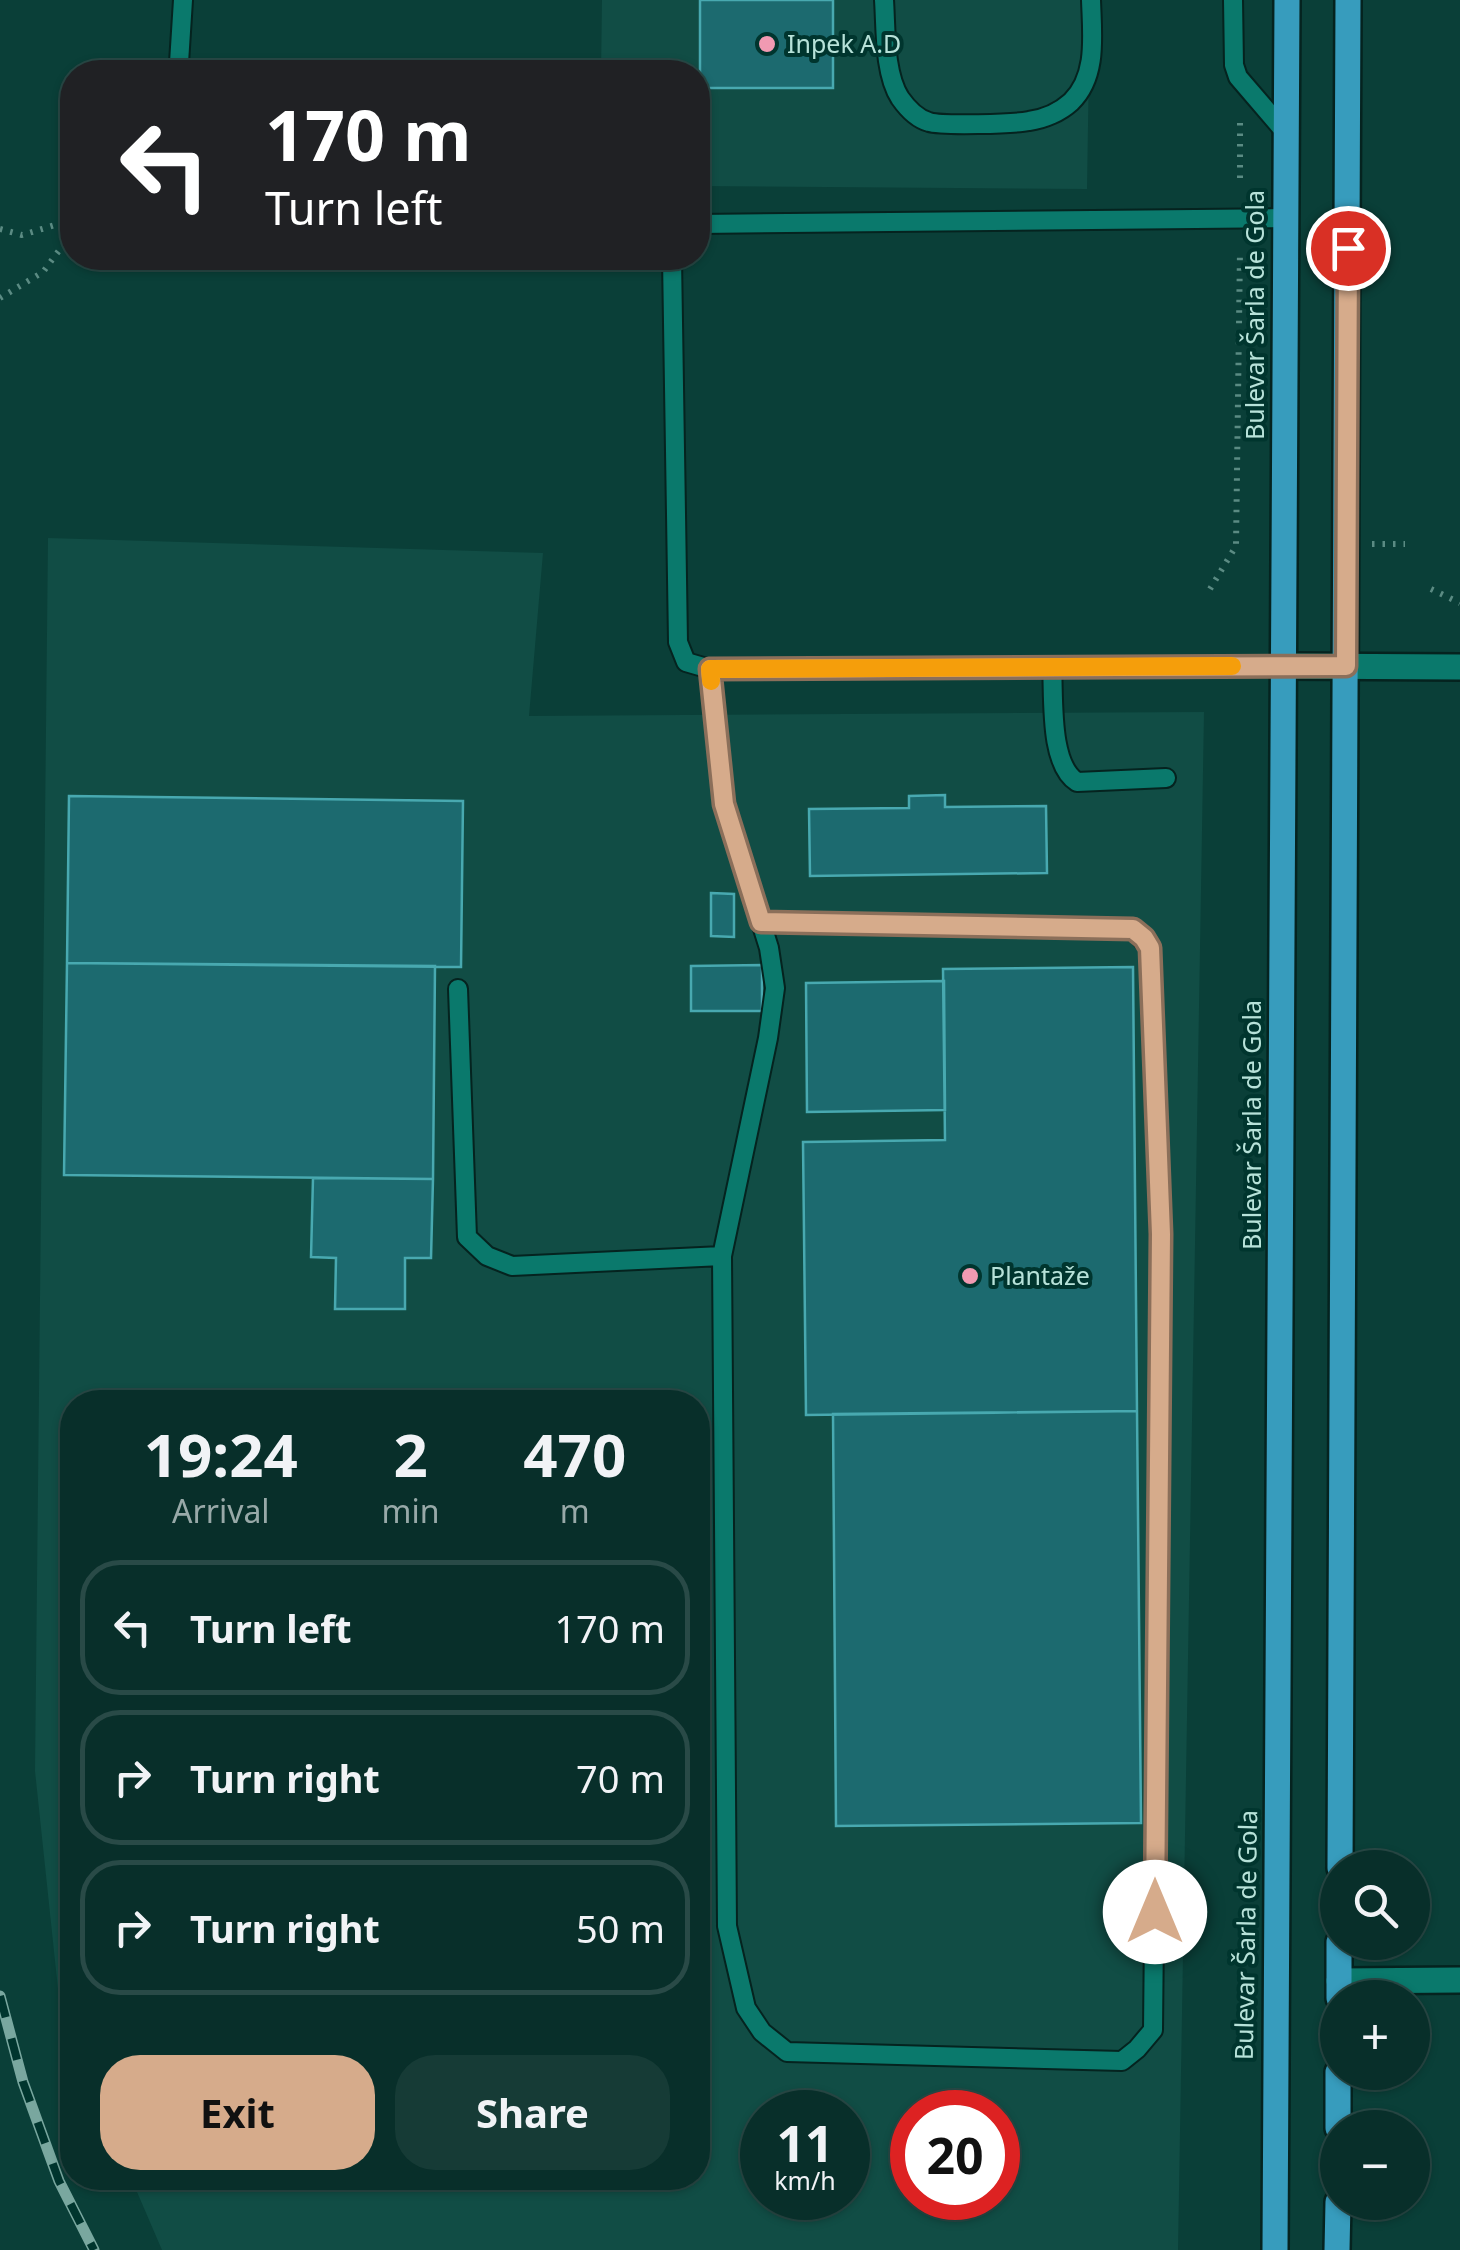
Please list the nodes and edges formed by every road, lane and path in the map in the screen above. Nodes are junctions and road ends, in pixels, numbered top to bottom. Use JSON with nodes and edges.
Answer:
{"nodes":[{"id":1,"x":184,"y":0,"type":"edge"},
{"id":2,"x":884,"y":0,"type":"edge"},
{"id":3,"x":1091,"y":0,"type":"edge"},
{"id":4,"x":1232,"y":0,"type":"edge"},
{"id":5,"x":1286,"y":0,"type":"edge"},
{"id":6,"x":1348,"y":0,"type":"edge"},
{"id":7,"x":179,"y":60,"type":"edge"},
{"id":8,"x":1286,"y":132,"type":"junction"},
{"id":9,"x":1285,"y":218,"type":"junction"},
{"id":10,"x":60,"y":224,"type":"edge"},
{"id":11,"x":710,"y":224,"type":"edge"},
{"id":12,"x":0,"y":229,"type":"edge"},
{"id":13,"x":60,"y":249,"type":"edge"},
{"id":14,"x":1240,"y":251,"type":"dead end"},
{"id":15,"x":672,"y":270,"type":"edge"},
{"id":16,"x":0,"y":298,"type":"edge"},
{"id":17,"x":1210,"y":588,"type":"dead end"},
{"id":18,"x":1431,"y":589,"type":"dead end"},
{"id":19,"x":1460,"y":603,"type":"edge"},
{"id":20,"x":1052,"y":666,"type":"junction"},
{"id":21,"x":1284,"y":666,"type":"junction"},
{"id":22,"x":1346,"y":666,"type":"junction"},
{"id":23,"x":1460,"y":667,"type":"edge"},
{"id":24,"x":710,"y":669,"type":"junction"},
{"id":25,"x":1166,"y":778,"type":"dead end"},
{"id":26,"x":761,"y":922,"type":"junction"},
{"id":27,"x":458,"y":989,"type":"dead end"},
{"id":28,"x":722,"y":1256,"type":"junction"},
{"id":29,"x":1340,"y":1850,"type":"edge"},
{"id":30,"x":1460,"y":1980,"type":"edge"},
{"id":31,"x":1430,"y":1982,"type":"edge"},
{"id":32,"x":1338,"y":2220,"type":"edge"},
{"id":33,"x":1274,"y":2250,"type":"edge"},
{"id":34,"x":1337,"y":2250,"type":"edge"}],
"edges":[{"from":1,"to":7,"type":"lane"},
{"from":2,"to":3,"type":"lane"},
{"from":4,"to":8,"type":"lane"},
{"from":5,"to":8,"type":"main road","name":"Bulevar Šarla de Gola"},
{"from":6,"to":22,"type":"main road"},
{"from":8,"to":9,"type":"main road","name":"Bulevar Šarla de Gola"},
{"from":9,"to":11,"type":"lane"},
{"from":9,"to":21,"type":"main road","name":"Bulevar Šarla de Gola"},
{"from":10,"to":12,"type":"path"},
{"from":13,"to":16,"type":"path"},
{"from":14,"to":17,"type":"path"},
{"from":15,"to":24,"type":"lane"},
{"from":18,"to":19,"type":"path"},
{"from":20,"to":21,"type":"lane"},
{"from":20,"to":24,"type":"lane"},
{"from":20,"to":25,"type":"lane"},
{"from":21,"to":22,"type":"street"},
{"from":21,"to":33,"type":"main road","name":"Bulevar Šarla de Gola"},
{"from":22,"to":23,"type":"street"},
{"from":22,"to":29,"type":"main road"},
{"from":24,"to":26,"type":"lane"},
{"from":26,"to":28,"type":"lane"},
{"from":26,"to":28,"type":"lane"},
{"from":27,"to":28,"type":"lane"},
{"from":30,"to":31,"type":"street"},
{"from":32,"to":34,"type":"main road"}]}
